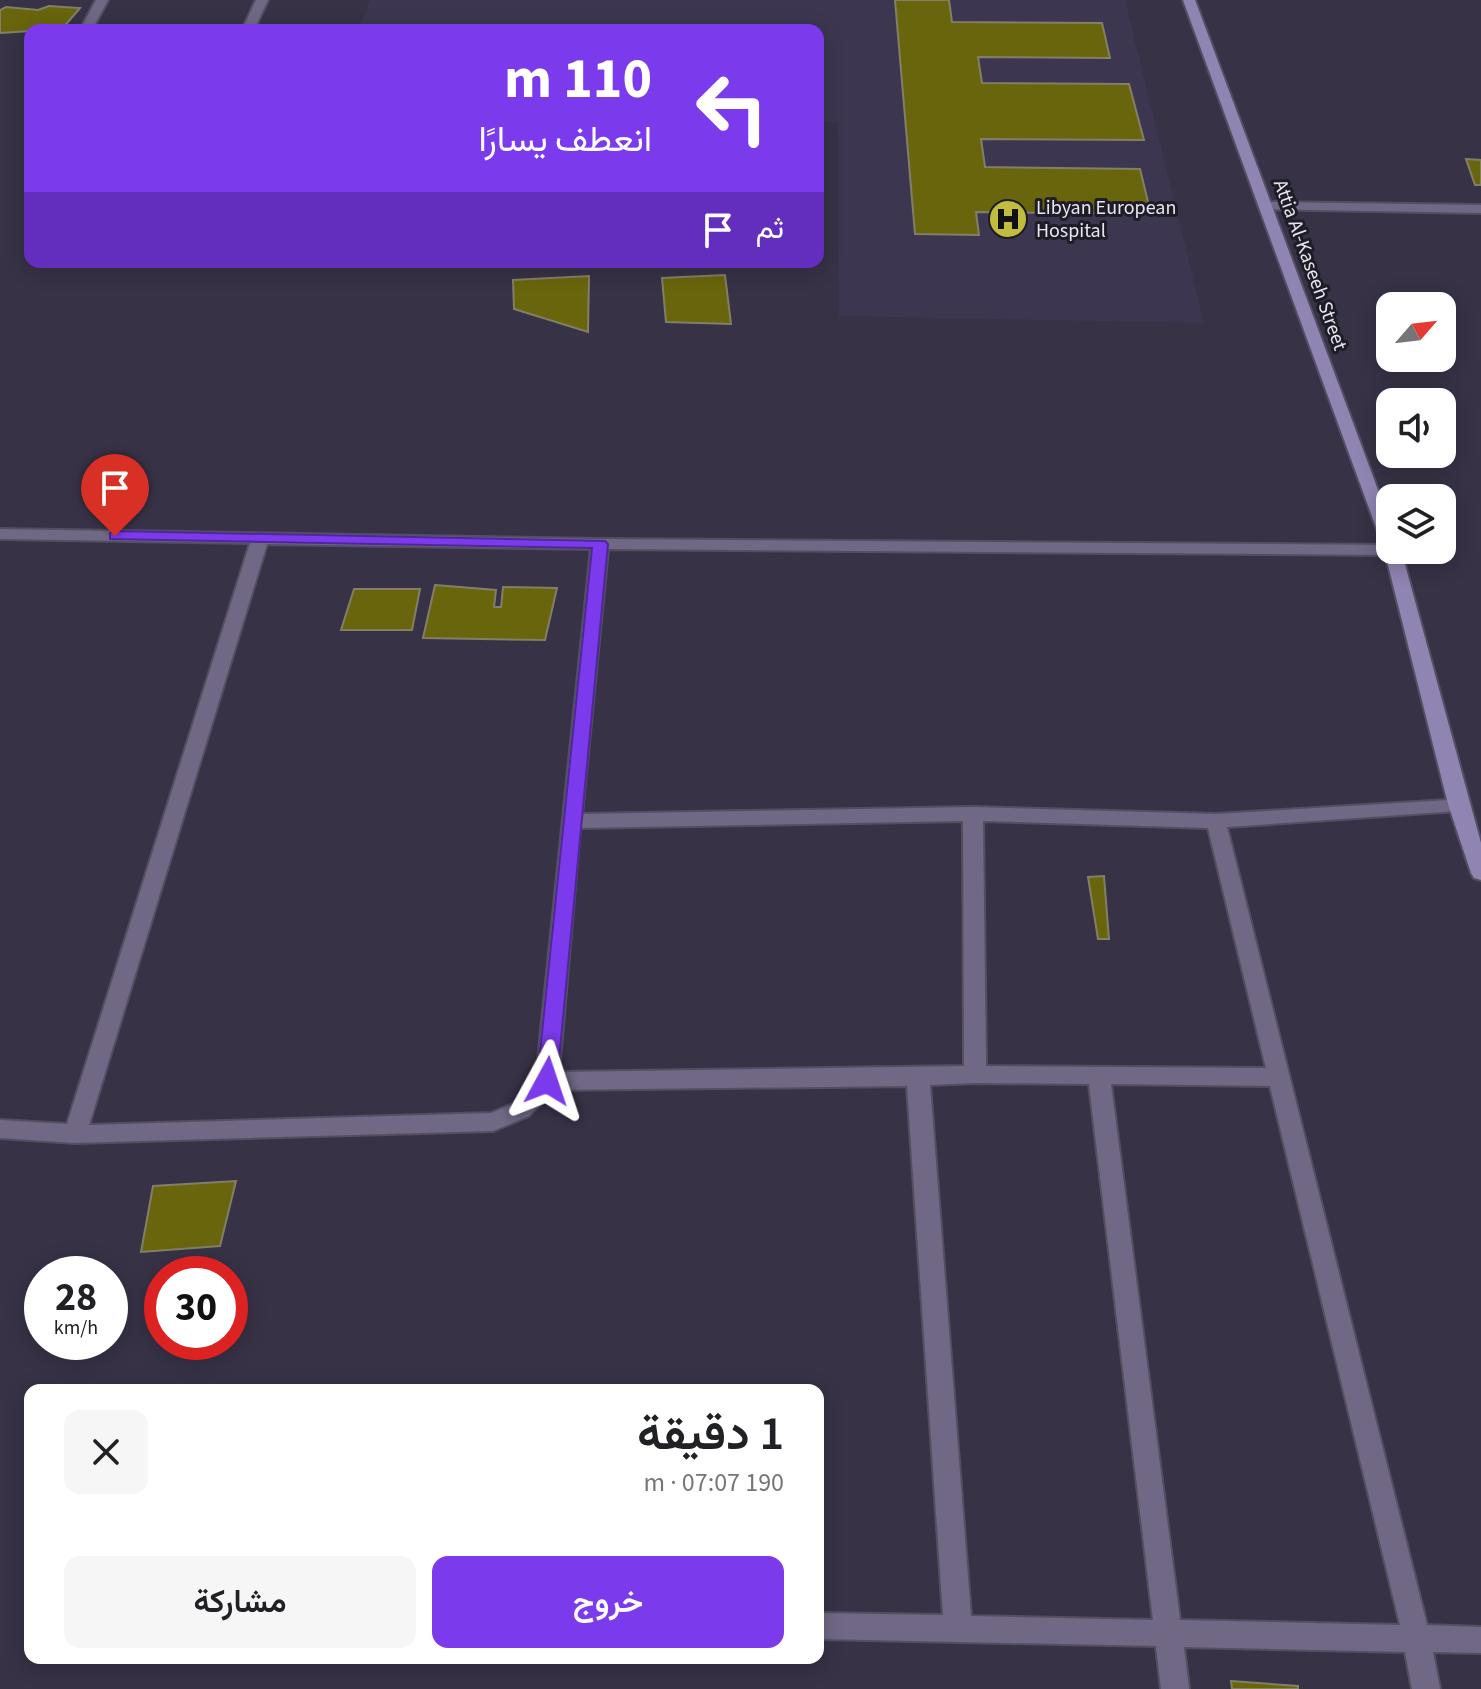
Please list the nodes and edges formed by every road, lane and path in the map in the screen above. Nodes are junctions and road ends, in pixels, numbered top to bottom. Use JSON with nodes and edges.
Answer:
{"nodes":[{"id":1,"x":102,"y":0,"type":"edge"},
{"id":2,"x":262,"y":0,"type":"edge"},
{"id":3,"x":1189,"y":0,"type":"edge"},
{"id":4,"x":89,"y":24,"type":"edge"},
{"id":5,"x":251,"y":24,"type":"edge"},
{"id":6,"x":1265,"y":206,"type":"junction"},
{"id":7,"x":1481,"y":209,"type":"edge"},
{"id":8,"x":1376,"y":507,"type":"edge"},
{"id":9,"x":0,"y":534,"type":"edge"},
{"id":10,"x":260,"y":538,"type":"junction"},
{"id":11,"x":600,"y":544,"type":"junction"},
{"id":12,"x":1376,"y":548,"type":"edge"},
{"id":13,"x":1395,"y":564,"type":"edge"},
{"id":14,"x":1458,"y":804,"type":"junction"},
{"id":15,"x":973,"y":814,"type":"junction"},
{"id":16,"x":571,"y":821,"type":"junction"},
{"id":17,"x":1216,"y":821,"type":"junction"},
{"id":18,"x":1481,"y":873,"type":"edge"},
{"id":19,"x":975,"y":1074,"type":"junction"},
{"id":20,"x":1099,"y":1074,"type":"junction"},
{"id":21,"x":918,"y":1077,"type":"junction"},
{"id":22,"x":1279,"y":1077,"type":"junction"},
{"id":23,"x":547,"y":1081,"type":"junction"},
{"id":24,"x":0,"y":1129,"type":"edge"},
{"id":25,"x":75,"y":1134,"type":"junction"},
{"id":26,"x":824,"y":1626,"type":"edge"},
{"id":27,"x":958,"y":1631,"type":"junction"},
{"id":28,"x":1169,"y":1634,"type":"junction"},
{"id":29,"x":1417,"y":1639,"type":"junction"},
{"id":30,"x":1481,"y":1640,"type":"edge"},
{"id":31,"x":1175,"y":1689,"type":"edge"},
{"id":32,"x":1426,"y":1689,"type":"edge"}],
"edges":[{"from":1,"to":4,"type":"street"},
{"from":2,"to":5,"type":"street"},
{"from":3,"to":6,"type":"street","name":"Attia Al-Kaseeh Street"},
{"from":6,"to":7,"type":"street"},
{"from":6,"to":8,"type":"street","name":"Attia Al-Kaseeh Street"},
{"from":9,"to":10,"type":"street"},
{"from":10,"to":11,"type":"street"},
{"from":10,"to":25,"type":"street"},
{"from":11,"to":12,"type":"street"},
{"from":11,"to":16,"type":"street"},
{"from":13,"to":14,"type":"street","name":"Attia Al-Kaseeh Street"},
{"from":14,"to":17,"type":"street"},
{"from":14,"to":18,"type":"street","name":"Attia Al-Kaseeh Street"},
{"from":15,"to":16,"type":"street"},
{"from":15,"to":17,"type":"street"},
{"from":15,"to":19,"type":"street"},
{"from":16,"to":23,"type":"street"},
{"from":17,"to":22,"type":"street"},
{"from":19,"to":20,"type":"street"},
{"from":19,"to":21,"type":"street"},
{"from":20,"to":22,"type":"street"},
{"from":20,"to":28,"type":"street"},
{"from":21,"to":23,"type":"street"},
{"from":21,"to":27,"type":"street"},
{"from":22,"to":29,"type":"street"},
{"from":23,"to":25,"type":"street"},
{"from":24,"to":25,"type":"street"},
{"from":26,"to":27,"type":"street"},
{"from":27,"to":28,"type":"street"},
{"from":28,"to":29,"type":"street"},
{"from":28,"to":31,"type":"street"},
{"from":29,"to":30,"type":"street"},
{"from":29,"to":32,"type":"street"}]}
